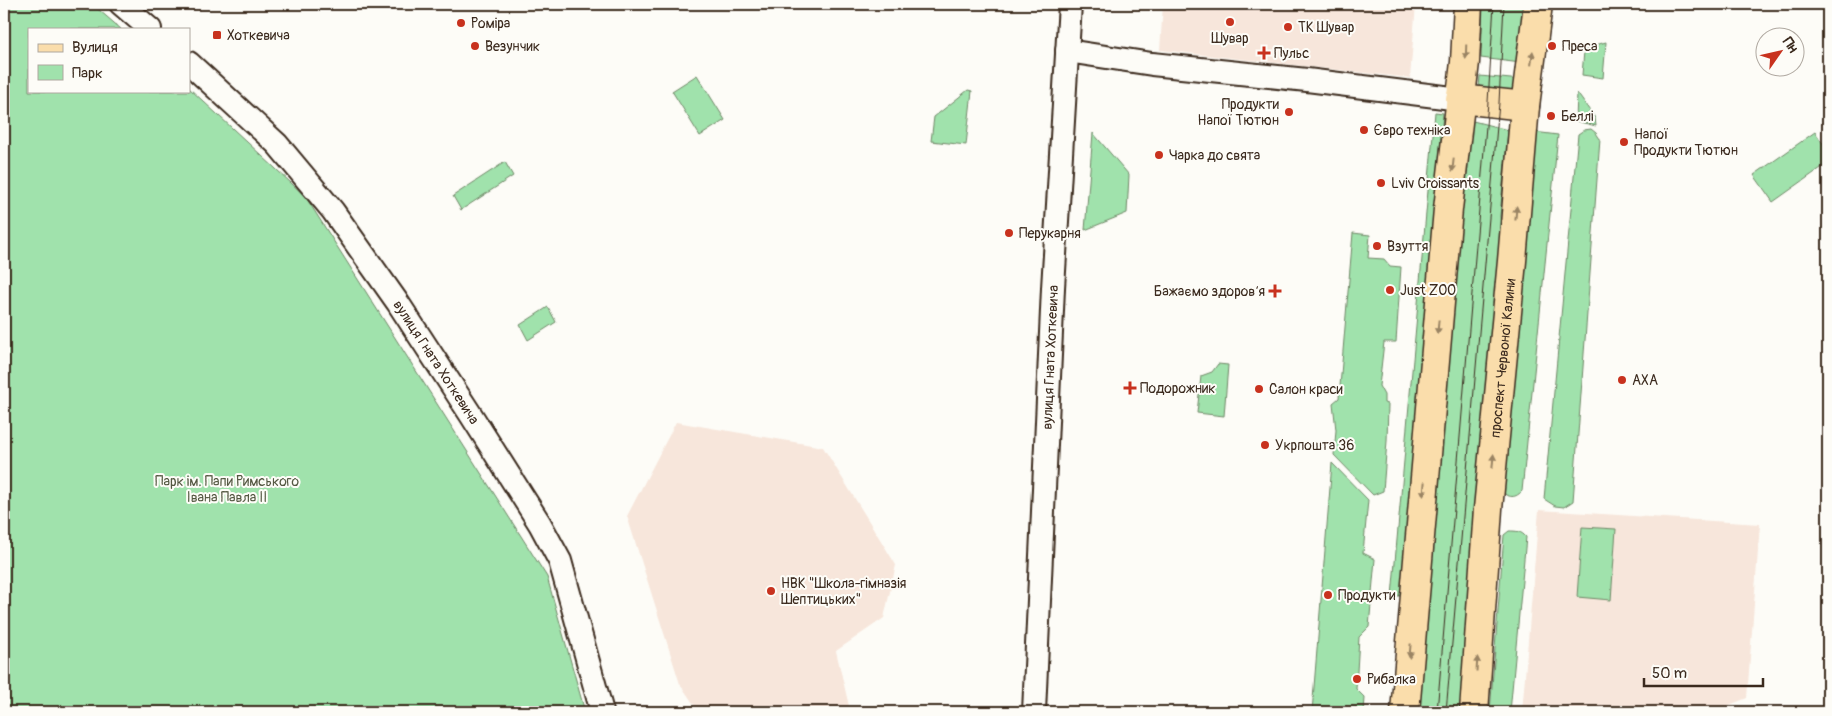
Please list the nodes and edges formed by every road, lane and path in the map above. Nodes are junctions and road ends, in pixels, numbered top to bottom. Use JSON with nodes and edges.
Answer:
{"nodes":[{"id":1,"x":121,"y":4,"type":"edge"},
{"id":2,"x":1070,"y":4,"type":"edge"},
{"id":3,"x":1468,"y":4,"type":"edge"},
{"id":4,"x":1538,"y":4,"type":"edge"},
{"id":5,"x":149,"y":28,"type":"edge"},
{"id":6,"x":1067,"y":51,"type":"junction"},
{"id":7,"x":190,"y":65,"type":"edge"},
{"id":8,"x":1460,"y":99,"type":"junction"},
{"id":9,"x":1524,"y":106,"type":"junction"},
{"id":10,"x":602,"y":712,"type":"edge"},
{"id":11,"x":1034,"y":712,"type":"edge"},
{"id":12,"x":1405,"y":712,"type":"edge"},
{"id":13,"x":1474,"y":712,"type":"edge"}],
"edges":[{"from":1,"to":5,"type":"street"},
{"from":2,"to":6,"type":"street","name":"вулиця Гната Хоткевича"},
{"from":3,"to":8,"type":"main road","one_way":true},
{"from":9,"to":4,"type":"main road","name":"проспект Червоної Калини","one_way":true},
{"from":6,"to":8,"type":"street"},
{"from":6,"to":11,"type":"street","name":"вулиця Гната Хоткевича"},
{"from":7,"to":10,"type":"street","name":"вулиця Гната Хоткевича"},
{"from":8,"to":9,"type":"main road"},
{"from":8,"to":12,"type":"main road","one_way":true},
{"from":13,"to":9,"type":"main road","name":"проспект Червоної Калини","one_way":true}]}
